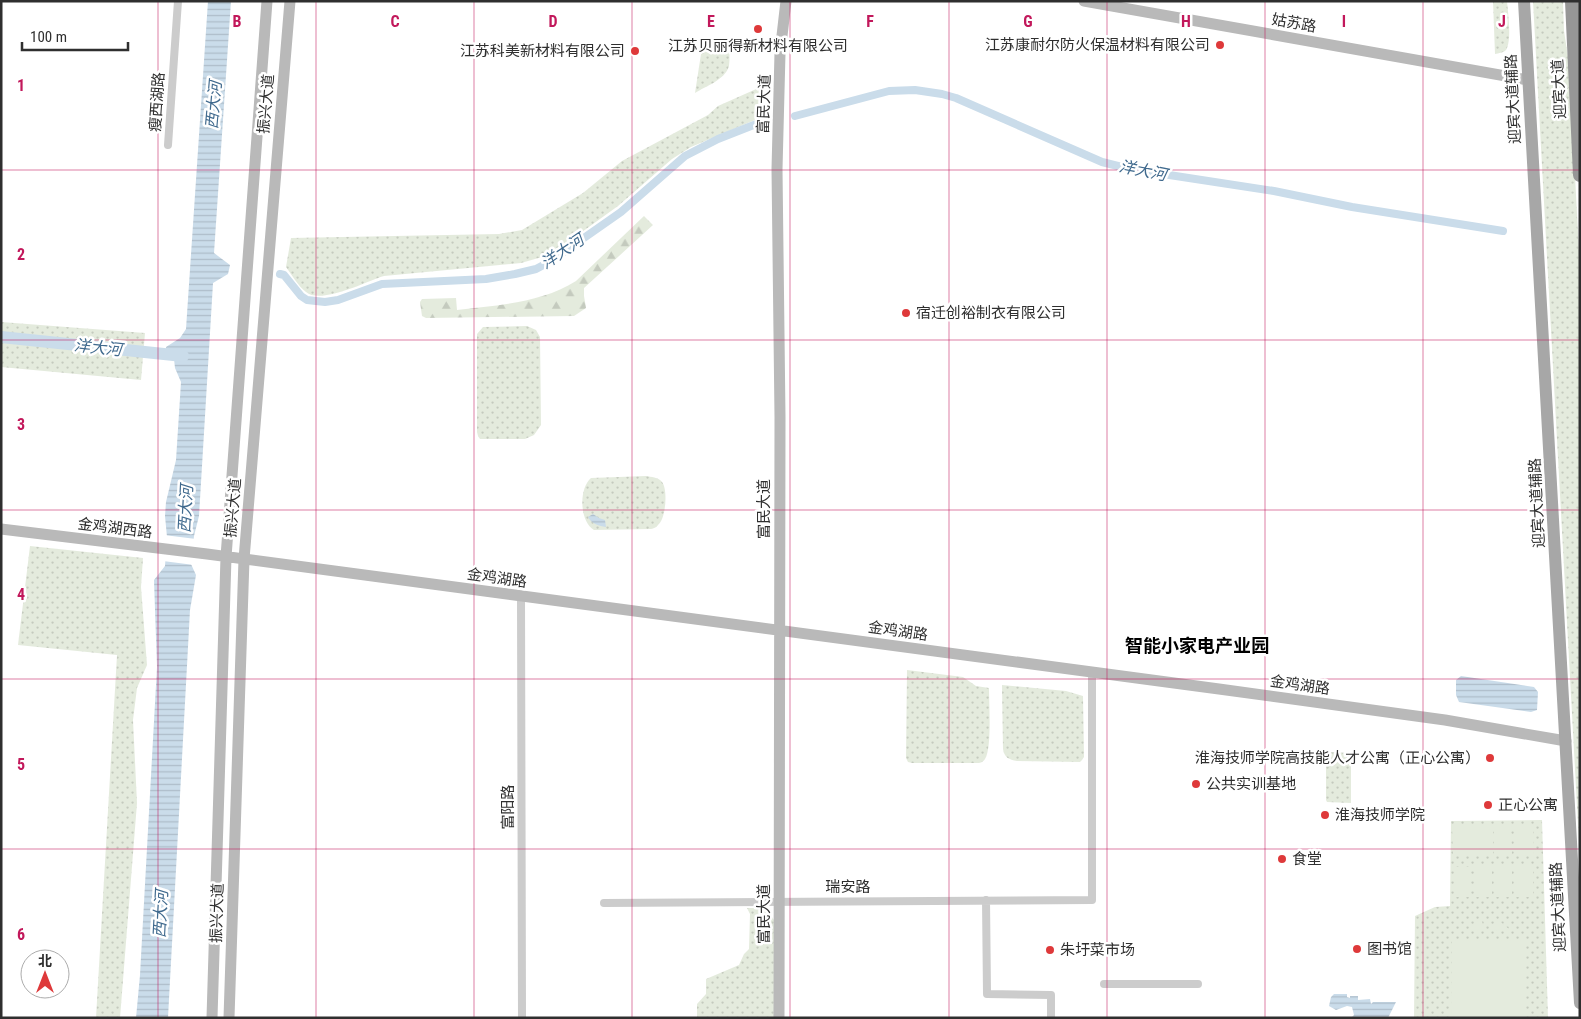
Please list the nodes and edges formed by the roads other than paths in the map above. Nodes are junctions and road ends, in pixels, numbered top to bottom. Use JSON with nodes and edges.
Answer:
{"nodes":[{"id":1,"x":178,"y":1,"type":"edge"},
{"id":2,"x":267,"y":1,"type":"edge"},
{"id":3,"x":290,"y":1,"type":"edge"},
{"id":4,"x":786,"y":1,"type":"edge"},
{"id":5,"x":1084,"y":1,"type":"edge"},
{"id":6,"x":1524,"y":1,"type":"edge"},
{"id":7,"x":1570,"y":1,"type":"edge"},
{"id":8,"x":1528,"y":80,"type":"junction"},
{"id":9,"x":168,"y":145,"type":"dead end"},
{"id":10,"x":1580,"y":175,"type":"edge"},
{"id":11,"x":1,"y":529,"type":"edge"},
{"id":12,"x":226,"y":556,"type":"junction"},
{"id":13,"x":244,"y":559,"type":"junction"},
{"id":14,"x":521,"y":596,"type":"junction"},
{"id":15,"x":778,"y":630,"type":"junction"},
{"id":16,"x":1092,"y":672,"type":"junction"},
{"id":17,"x":1566,"y":741,"type":"junction"},
{"id":18,"x":986,"y":900,"type":"junction"},
{"id":19,"x":778,"y":902,"type":"junction"},
{"id":20,"x":604,"y":903,"type":"dead end"},
{"id":21,"x":1104,"y":984,"type":"dead end"},
{"id":22,"x":1198,"y":984,"type":"dead end"},
{"id":23,"x":1580,"y":1003,"type":"edge"},
{"id":24,"x":212,"y":1018,"type":"edge"},
{"id":25,"x":229,"y":1018,"type":"edge"},
{"id":26,"x":522,"y":1018,"type":"edge"},
{"id":27,"x":779,"y":1018,"type":"edge"},
{"id":28,"x":1051,"y":1018,"type":"edge"}],
"edges":[{"from":1,"to":9,"type":"street","name":"瘦西湖路"},
{"from":2,"to":12,"type":"street","name":"振兴大道"},
{"from":3,"to":13,"type":"street","name":"振兴大道"},
{"from":4,"to":15,"type":"street","name":"富民大道"},
{"from":5,"to":8,"type":"street","name":"姑苏路"},
{"from":6,"to":8,"type":"main road","name":"迎宾大道辅路"},
{"from":7,"to":10,"type":"highway","name":"迎宾大道"},
{"from":8,"to":17,"type":"main road","name":"迎宾大道辅路"},
{"from":11,"to":12,"type":"street","name":"金鸡湖西路"},
{"from":12,"to":13,"type":"street","name":"金鸡湖路"},
{"from":12,"to":24,"type":"street","name":"振兴大道"},
{"from":13,"to":14,"type":"street","name":"金鸡湖路"},
{"from":13,"to":25,"type":"street","name":"振兴大道"},
{"from":14,"to":15,"type":"street","name":"金鸡湖路"},
{"from":14,"to":26,"type":"street","name":"富阳路"},
{"from":15,"to":16,"type":"street","name":"金鸡湖路"},
{"from":15,"to":19,"type":"street","name":"富民大道"},
{"from":16,"to":17,"type":"street","name":"金鸡湖路"},
{"from":16,"to":18,"type":"street","name":"瑞安路"},
{"from":17,"to":23,"type":"main road","name":"迎宾大道辅路"},
{"from":18,"to":19,"type":"street","name":"瑞安路"},
{"from":18,"to":28,"type":"street"},
{"from":19,"to":20,"type":"street","name":"瑞安路"},
{"from":19,"to":27,"type":"street","name":"富民大道"},
{"from":21,"to":22,"type":"street"}]}
